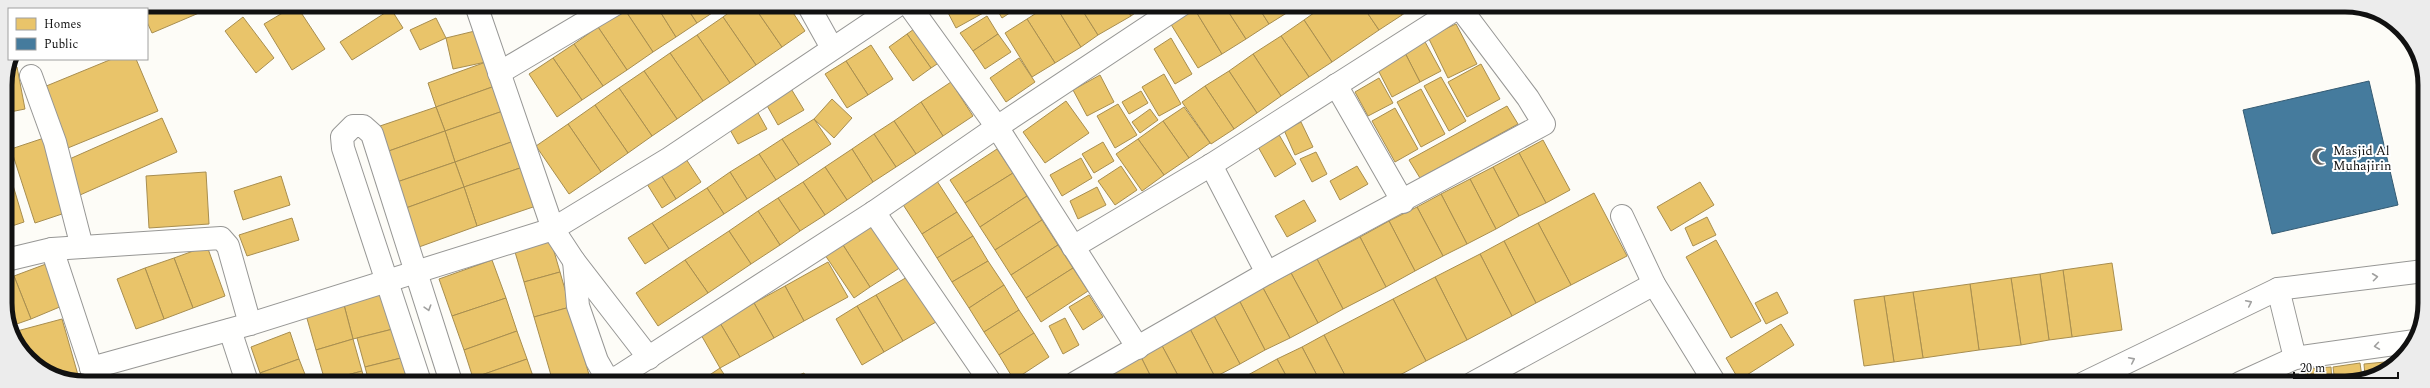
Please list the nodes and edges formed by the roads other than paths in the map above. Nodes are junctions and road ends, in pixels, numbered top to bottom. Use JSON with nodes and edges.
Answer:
{"nodes":[{"id":1,"x":478,"y":12,"type":"edge"},
{"id":2,"x":589,"y":12,"type":"edge"},
{"id":3,"x":812,"y":12,"type":"edge"},
{"id":4,"x":887,"y":12,"type":"edge"},
{"id":5,"x":914,"y":12,"type":"edge"},
{"id":6,"x":1170,"y":12,"type":"edge"},
{"id":7,"x":1450,"y":12,"type":"edge"},
{"id":8,"x":1464,"y":12,"type":"edge"},
{"id":9,"x":832,"y":48,"type":"junction"},
{"id":10,"x":499,"y":73,"type":"junction"},
{"id":11,"x":31,"y":76,"type":"dead end"},
{"id":12,"x":1336,"y":86,"type":"junction"},
{"id":13,"x":997,"y":127,"type":"junction"},
{"id":14,"x":1211,"y":165,"type":"junction"},
{"id":15,"x":1403,"y":202,"type":"junction"},
{"id":16,"x":874,"y":212,"type":"junction"},
{"id":17,"x":1622,"y":216,"type":"dead end"},
{"id":18,"x":553,"y":229,"type":"junction"},
{"id":19,"x":82,"y":247,"type":"junction"},
{"id":20,"x":1074,"y":247,"type":"junction"},
{"id":21,"x":52,"y":249,"type":"junction"},
{"id":22,"x":12,"y":259,"type":"edge"},
{"id":23,"x":574,"y":261,"type":"junction"},
{"id":24,"x":417,"y":271,"type":"junction"},
{"id":25,"x":2418,"y":272,"type":"edge"},
{"id":26,"x":1267,"y":273,"type":"junction"},
{"id":27,"x":387,"y":281,"type":"junction"},
{"id":28,"x":1654,"y":284,"type":"junction"},
{"id":29,"x":2278,"y":289,"type":"junction"},
{"id":30,"x":240,"y":327,"type":"junction"},
{"id":31,"x":2407,"y":341,"type":"edge"},
{"id":32,"x":1138,"y":348,"type":"junction"},
{"id":33,"x":649,"y":358,"type":"junction"},
{"id":34,"x":2295,"y":358,"type":"junction"},
{"id":35,"x":94,"y":375,"type":"edge"},
{"id":36,"x":245,"y":376,"type":"edge"},
{"id":37,"x":418,"y":376,"type":"edge"},
{"id":38,"x":449,"y":376,"type":"edge"},
{"id":39,"x":607,"y":376,"type":"edge"},
{"id":40,"x":620,"y":376,"type":"edge"},
{"id":41,"x":986,"y":376,"type":"edge"},
{"id":42,"x":1088,"y":376,"type":"edge"},
{"id":43,"x":1486,"y":376,"type":"edge"},
{"id":44,"x":1711,"y":376,"type":"edge"},
{"id":45,"x":2098,"y":376,"type":"edge"},
{"id":46,"x":2255,"y":376,"type":"edge"}],
"edges":[{"from":1,"to":10,"type":"street"},
{"from":2,"to":10,"type":"street"},
{"from":3,"to":9,"type":"street"},
{"from":4,"to":9,"type":"street"},
{"from":5,"to":13,"type":"street"},
{"from":6,"to":13,"type":"street"},
{"from":7,"to":12,"type":"street"},
{"from":8,"to":15,"type":"street"},
{"from":9,"to":18,"type":"street"},
{"from":10,"to":18,"type":"street"},
{"from":11,"to":19,"type":"street"},
{"from":12,"to":14,"type":"street"},
{"from":12,"to":15,"type":"street"},
{"from":13,"to":16,"type":"street"},
{"from":13,"to":20,"type":"street"},
{"from":14,"to":20,"type":"street"},
{"from":14,"to":26,"type":"street"},
{"from":15,"to":26,"type":"street"},
{"from":16,"to":33,"type":"street"},
{"from":16,"to":41,"type":"street"},
{"from":17,"to":28,"type":"street"},
{"from":18,"to":23,"type":"street"},
{"from":18,"to":24,"type":"street"},
{"from":19,"to":21,"type":"street"},
{"from":19,"to":30,"type":"street"},
{"from":20,"to":32,"type":"street"},
{"from":21,"to":22,"type":"street"},
{"from":21,"to":35,"type":"street"},
{"from":23,"to":33,"type":"street"},
{"from":23,"to":39,"type":"street"},
{"from":24,"to":27,"type":"street"},
{"from":24,"to":27,"type":"street"},
{"from":24,"to":38,"type":"street","one_way":true},
{"from":29,"to":25,"type":"street","one_way":true},
{"from":26,"to":32,"type":"street"},
{"from":27,"to":30,"type":"street"},
{"from":27,"to":37,"type":"street"},
{"from":28,"to":43,"type":"street"},
{"from":28,"to":44,"type":"street"},
{"from":29,"to":34,"type":"street"},
{"from":45,"to":29,"type":"street","one_way":true},
{"from":30,"to":35,"type":"street"},
{"from":30,"to":36,"type":"street"},
{"from":31,"to":34,"type":"street","one_way":true},
{"from":32,"to":42,"type":"street"},
{"from":33,"to":40,"type":"street"},
{"from":34,"to":46,"type":"street"}]}
